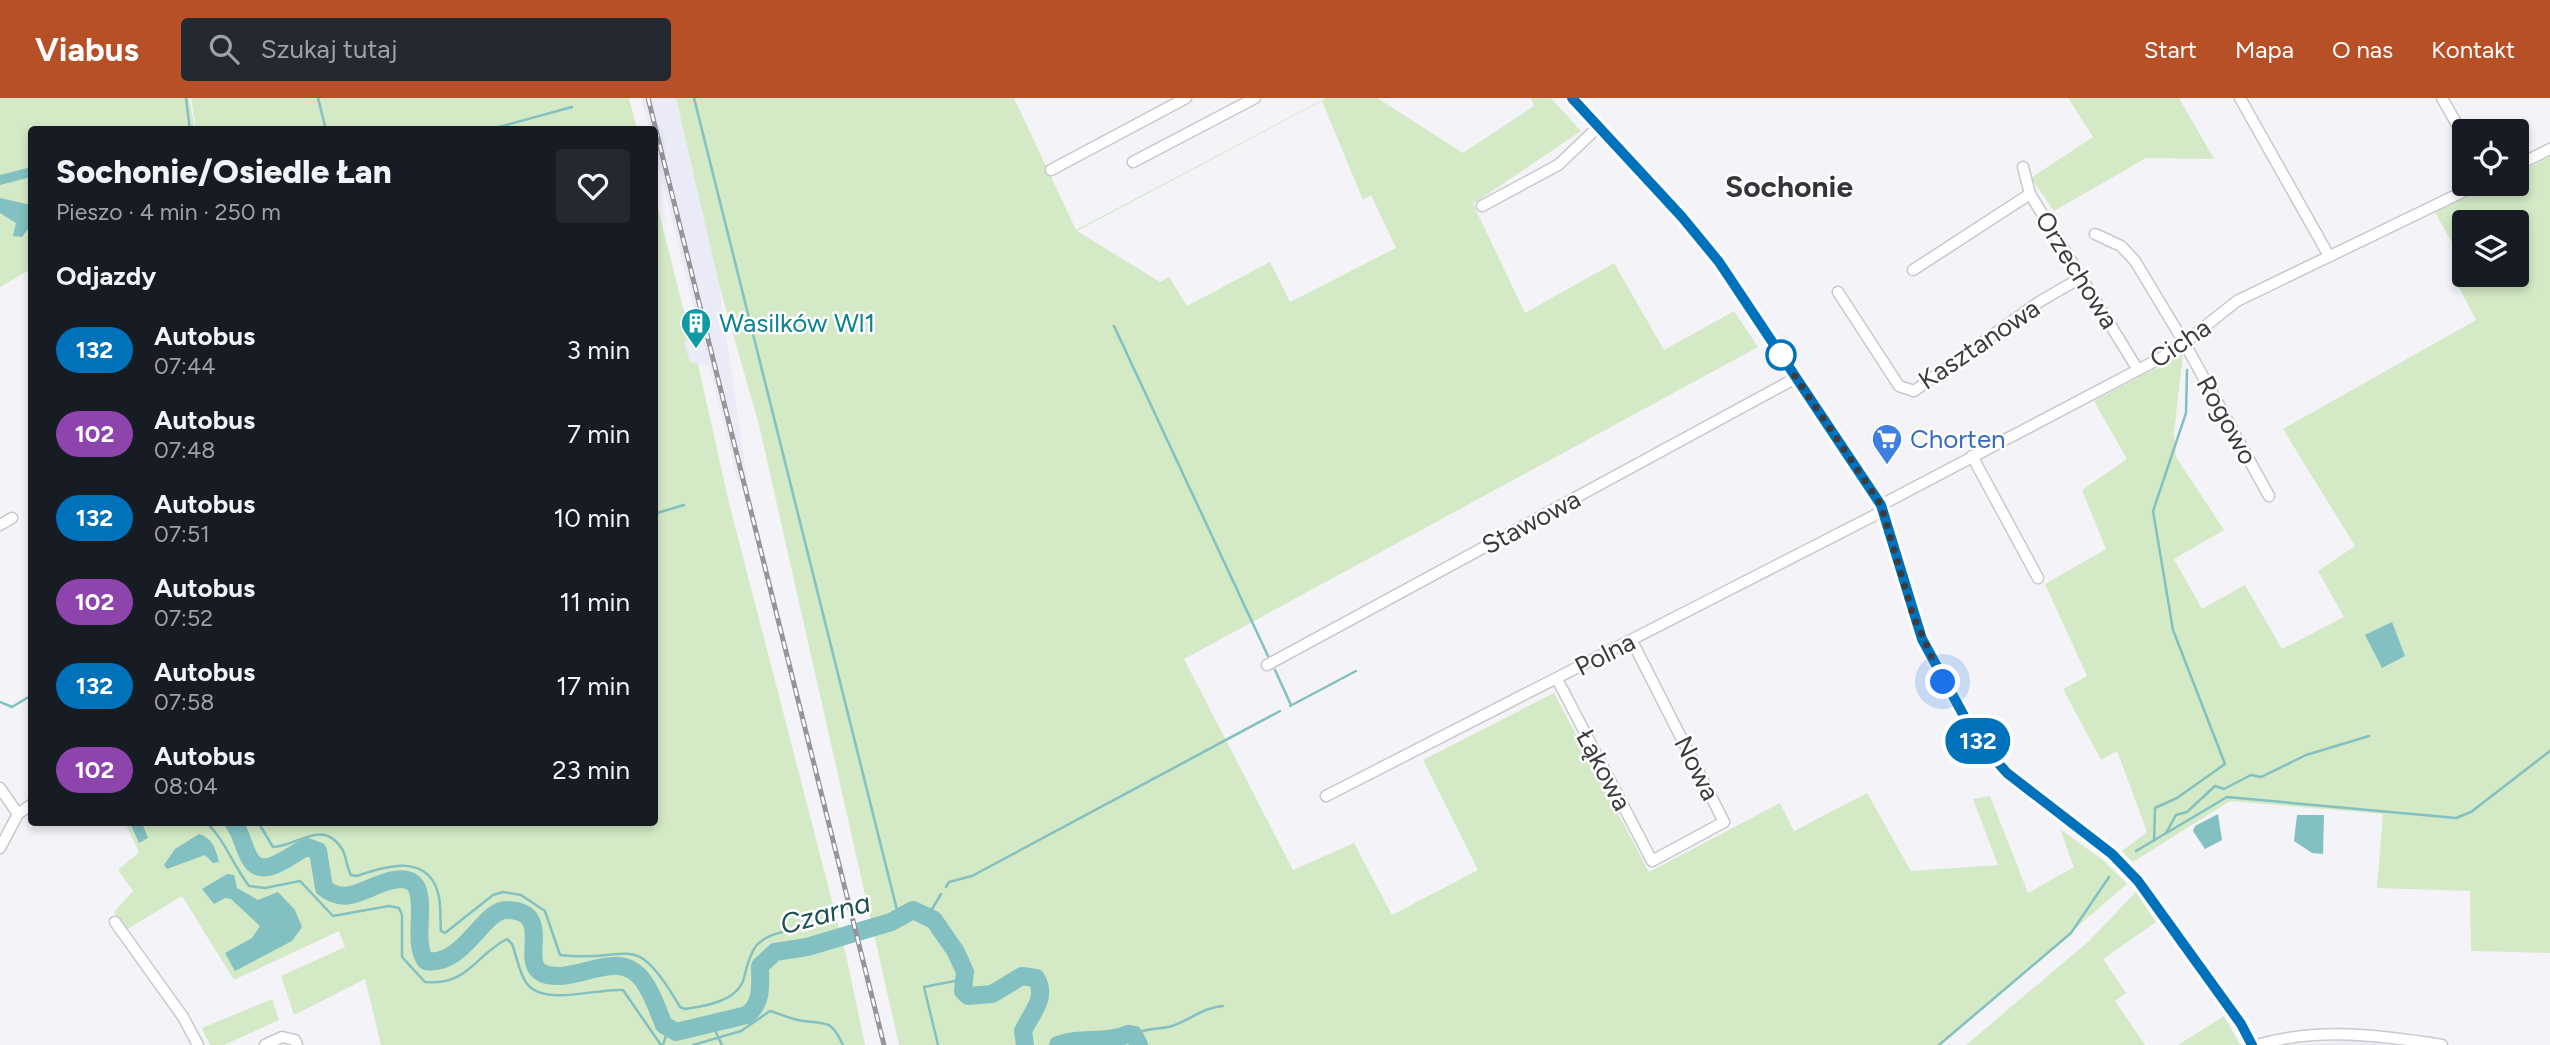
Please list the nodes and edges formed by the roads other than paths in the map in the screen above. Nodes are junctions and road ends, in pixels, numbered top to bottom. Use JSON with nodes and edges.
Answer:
{"nodes":[{"id":1,"x":1186,"y":98,"type":"edge"},
{"id":2,"x":1255,"y":98,"type":"edge"},
{"id":3,"x":1573,"y":98,"type":"edge"},
{"id":4,"x":2240,"y":98,"type":"edge"},
{"id":5,"x":2442,"y":98,"type":"edge"},
{"id":6,"x":2454,"y":119,"type":"edge"},
{"id":7,"x":1598,"y":127,"type":"junction"},
{"id":8,"x":2550,"y":149,"type":"edge"},
{"id":9,"x":2529,"y":160,"type":"edge"},
{"id":10,"x":1133,"y":162,"type":"dead end"},
{"id":11,"x":2023,"y":167,"type":"dead end"},
{"id":12,"x":1051,"y":170,"type":"dead end"},
{"id":13,"x":2030,"y":194,"type":"junction"},
{"id":14,"x":2454,"y":196,"type":"edge"},
{"id":15,"x":1482,"y":206,"type":"dead end"},
{"id":16,"x":2095,"y":234,"type":"dead end"},
{"id":17,"x":2329,"y":256,"type":"junction"},
{"id":18,"x":1913,"y":270,"type":"dead end"},
{"id":19,"x":2082,"y":277,"type":"junction"},
{"id":20,"x":1838,"y":292,"type":"dead end"},
{"id":21,"x":2185,"y":344,"type":"junction"},
{"id":22,"x":2138,"y":370,"type":"junction"},
{"id":23,"x":1796,"y":378,"type":"junction"},
{"id":24,"x":1972,"y":456,"type":"junction"},
{"id":25,"x":2269,"y":496,"type":"dead end"},
{"id":26,"x":1882,"y":508,"type":"junction"},
{"id":27,"x":12,"y":518,"type":"dead end"},
{"id":28,"x":0,"y":525,"type":"edge"},
{"id":29,"x":2038,"y":578,"type":"dead end"},
{"id":30,"x":1632,"y":641,"type":"junction"},
{"id":31,"x":1267,"y":665,"type":"dead end"},
{"id":32,"x":1557,"y":679,"type":"junction"},
{"id":33,"x":0,"y":788,"type":"edge"},
{"id":34,"x":1326,"y":796,"type":"dead end"},
{"id":35,"x":28,"y":807,"type":"edge"},
{"id":36,"x":18,"y":814,"type":"junction"},
{"id":37,"x":0,"y":848,"type":"edge"},
{"id":38,"x":1652,"y":860,"type":"joint"},
{"id":39,"x":115,"y":922,"type":"dead end"},
{"id":40,"x":198,"y":1045,"type":"edge"},
{"id":41,"x":265,"y":1045,"type":"edge"},
{"id":42,"x":297,"y":1045,"type":"edge"},
{"id":43,"x":2255,"y":1045,"type":"edge"},
{"id":44,"x":2442,"y":1045,"type":"edge"}],
"edges":[{"from":1,"to":12,"type":"street"},
{"from":2,"to":10,"type":"street"},
{"from":3,"to":7,"type":"street"},
{"from":4,"to":17,"type":"street"},
{"from":5,"to":6,"type":"street"},
{"from":7,"to":15,"type":"street"},
{"from":7,"to":23,"type":"street"},
{"from":8,"to":9,"type":"street"},
{"from":11,"to":13,"type":"street","name":"Orzechowa"},
{"from":13,"to":18,"type":"street"},
{"from":13,"to":19,"type":"street","name":"Orzechowa"},
{"from":14,"to":17,"type":"street","name":"Cicha"},
{"from":16,"to":21,"type":"street","name":"Rogowo"},
{"from":17,"to":21,"type":"street","name":"Cicha"},
{"from":19,"to":20,"type":"street","name":"Kasztanowa"},
{"from":19,"to":22,"type":"street","name":"Orzechowa"},
{"from":21,"to":22,"type":"street","name":"Cicha"},
{"from":21,"to":25,"type":"street","name":"Rogowo"},
{"from":22,"to":24,"type":"street","name":"Cicha"},
{"from":23,"to":26,"type":"street"},
{"from":23,"to":31,"type":"street","name":"Stawowa"},
{"from":24,"to":26,"type":"street","name":"Cicha"},
{"from":24,"to":29,"type":"street"},
{"from":26,"to":30,"type":"street","name":"Polna"},
{"from":26,"to":43,"type":"street"},
{"from":27,"to":28,"type":"street"},
{"from":30,"to":32,"type":"street","name":"Polna"},
{"from":30,"to":38,"type":"street","name":"Nowa"},
{"from":32,"to":34,"type":"street","name":"Polna"},
{"from":32,"to":38,"type":"street","name":"Łąkowa"},
{"from":33,"to":36,"type":"street"},
{"from":35,"to":36,"type":"street"},
{"from":36,"to":37,"type":"street"},
{"from":39,"to":40,"type":"street"},
{"from":41,"to":42,"type":"street"},
{"from":43,"to":44,"type":"street"}]}
